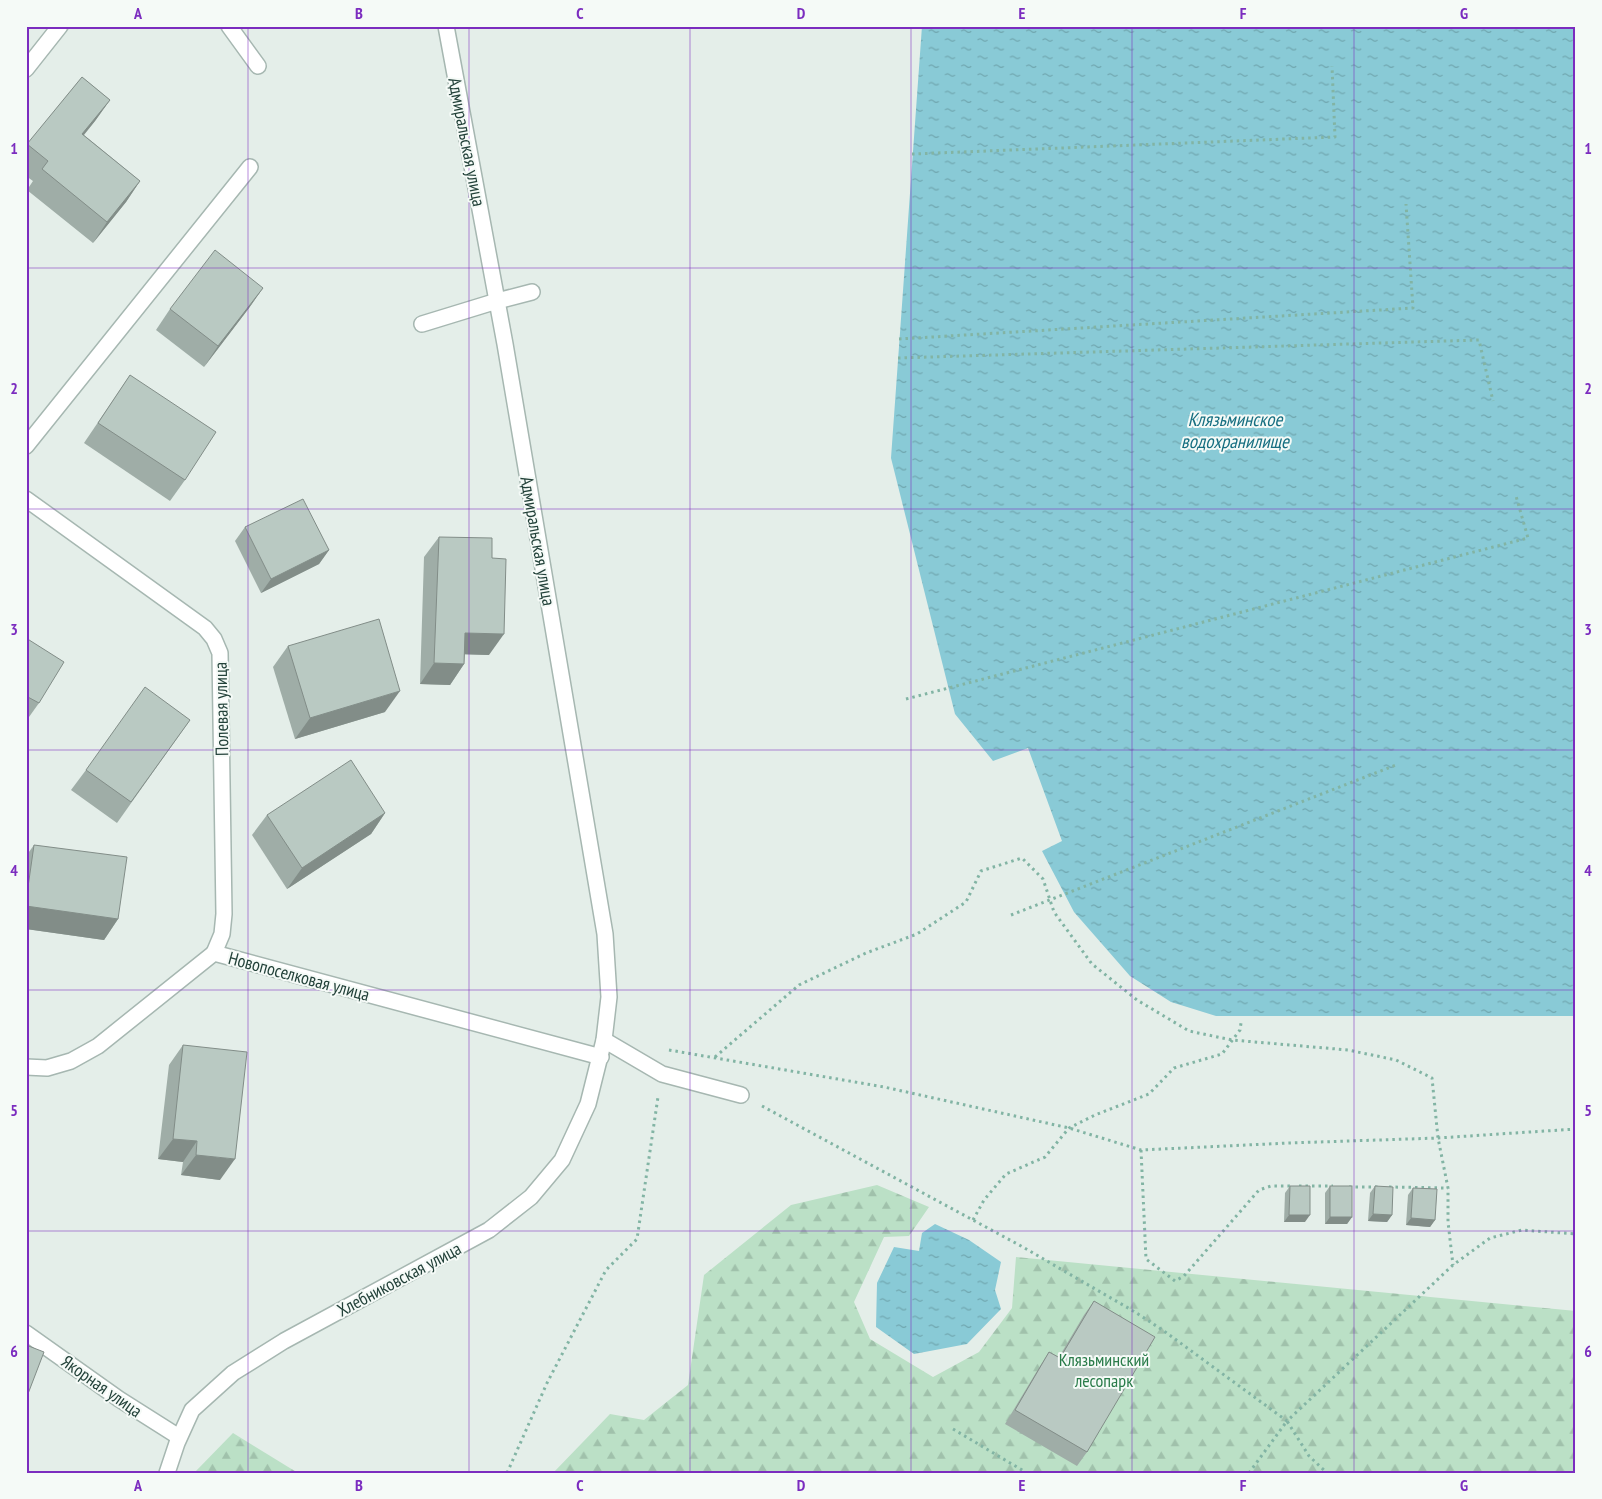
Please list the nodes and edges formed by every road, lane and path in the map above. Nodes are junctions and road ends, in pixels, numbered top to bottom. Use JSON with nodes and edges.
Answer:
{"nodes":[{"id":1,"x":60,"y":26,"type":"edge"},
{"id":2,"x":229,"y":26,"type":"edge"},
{"id":3,"x":446,"y":26,"type":"edge"},
{"id":4,"x":258,"y":66,"type":"dead end"},
{"id":5,"x":1332,"y":66,"type":"dead end"},
{"id":6,"x":26,"y":69,"type":"edge"},
{"id":7,"x":912,"y":154,"type":"dead end"},
{"id":8,"x":250,"y":167,"type":"dead end"},
{"id":9,"x":1406,"y":204,"type":"dead end"},
{"id":10,"x":532,"y":292,"type":"dead end"},
{"id":11,"x":497,"y":301,"type":"junction"},
{"id":12,"x":422,"y":324,"type":"dead end"},
{"id":13,"x":899,"y":339,"type":"dead end"},
{"id":14,"x":898,"y":358,"type":"dead end"},
{"id":15,"x":1493,"y":401,"type":"dead end"},
{"id":16,"x":26,"y":446,"type":"edge"},
{"id":17,"x":1516,"y":496,"type":"dead end"},
{"id":18,"x":26,"y":499,"type":"edge"},
{"id":19,"x":906,"y":700,"type":"dead end"},
{"id":20,"x":1396,"y":766,"type":"dead end"},
{"id":21,"x":1011,"y":915,"type":"dead end"},
{"id":22,"x":214,"y":953,"type":"junction"},
{"id":23,"x":1241,"y":1023,"type":"dead end"},
{"id":24,"x":604,"y":1040,"type":"junction"},
{"id":25,"x":1232,"y":1040,"type":"junction"},
{"id":26,"x":660,"y":1048,"type":"dead end"},
{"id":27,"x":601,"y":1057,"type":"junction"},
{"id":28,"x":715,"y":1057,"type":"junction"},
{"id":29,"x":26,"y":1067,"type":"edge"},
{"id":30,"x":662,"y":1074,"type":"junction"},
{"id":31,"x":741,"y":1095,"type":"joint"},
{"id":32,"x":1069,"y":1128,"type":"junction"},
{"id":33,"x":1576,"y":1129,"type":"edge"},
{"id":34,"x":1438,"y":1138,"type":"junction"},
{"id":35,"x":1141,"y":1150,"type":"junction"},
{"id":36,"x":1339,"y":1186,"type":"edge"},
{"id":37,"x":1348,"y":1187,"type":"edge"},
{"id":38,"x":1378,"y":1187,"type":"edge"},
{"id":39,"x":1388,"y":1187,"type":"edge"},
{"id":40,"x":1448,"y":1188,"type":"junction"},
{"id":41,"x":973,"y":1220,"type":"junction"},
{"id":42,"x":1576,"y":1234,"type":"edge"},
{"id":43,"x":1453,"y":1265,"type":"junction"},
{"id":44,"x":26,"y":1333,"type":"edge"},
{"id":45,"x":1287,"y":1421,"type":"junction"},
{"id":46,"x":953,"y":1429,"type":"dead end"},
{"id":47,"x":179,"y":1437,"type":"junction"},
{"id":48,"x":167,"y":1473,"type":"edge"},
{"id":49,"x":507,"y":1473,"type":"edge"},
{"id":50,"x":1027,"y":1473,"type":"edge"},
{"id":51,"x":1249,"y":1473,"type":"edge"},
{"id":52,"x":1327,"y":1473,"type":"edge"}],
"edges":[{"from":1,"to":6,"type":"street"},
{"from":2,"to":4,"type":"street"},
{"from":3,"to":11,"type":"street","name":"Адмиральская улица"},
{"from":5,"to":7,"type":"path"},
{"from":8,"to":16,"type":"street"},
{"from":9,"to":13,"type":"path"},
{"from":10,"to":11,"type":"street"},
{"from":11,"to":12,"type":"street"},
{"from":11,"to":24,"type":"street","name":"Адмиральская улица"},
{"from":14,"to":15,"type":"path"},
{"from":17,"to":19,"type":"path"},
{"from":18,"to":22,"type":"street","name":"Полевая улица"},
{"from":20,"to":21,"type":"path"},
{"from":22,"to":27,"type":"street","name":"Новопоселковая улица"},
{"from":22,"to":29,"type":"street","name":"Новопоселковая улица"},
{"from":23,"to":25,"type":"path"},
{"from":24,"to":27,"type":"street","name":"Адмиральская улица"},
{"from":24,"to":30,"type":"street"},
{"from":25,"to":28,"type":"path"},
{"from":25,"to":32,"type":"path"},
{"from":25,"to":34,"type":"path"},
{"from":26,"to":28,"type":"path"},
{"from":27,"to":47,"type":"street","name":"Хлебниковская улица"},
{"from":28,"to":32,"type":"path"},
{"from":30,"to":31,"type":"street"},
{"from":30,"to":49,"type":"path"},
{"from":31,"to":41,"type":"path"},
{"from":32,"to":35,"type":"path"},
{"from":32,"to":41,"type":"path"},
{"from":33,"to":34,"type":"path"},
{"from":34,"to":35,"type":"path"},
{"from":34,"to":40,"type":"path"},
{"from":35,"to":36,"type":"path"},
{"from":37,"to":38,"type":"path"},
{"from":39,"to":40,"type":"path"},
{"from":40,"to":43,"type":"path"},
{"from":41,"to":45,"type":"path"},
{"from":42,"to":43,"type":"path"},
{"from":43,"to":45,"type":"path"},
{"from":44,"to":47,"type":"street","name":"Якорная улица"},
{"from":45,"to":51,"type":"path"},
{"from":45,"to":52,"type":"path"},
{"from":46,"to":50,"type":"path"},
{"from":47,"to":48,"type":"street","name":"Хлебниковская улица"}]}
